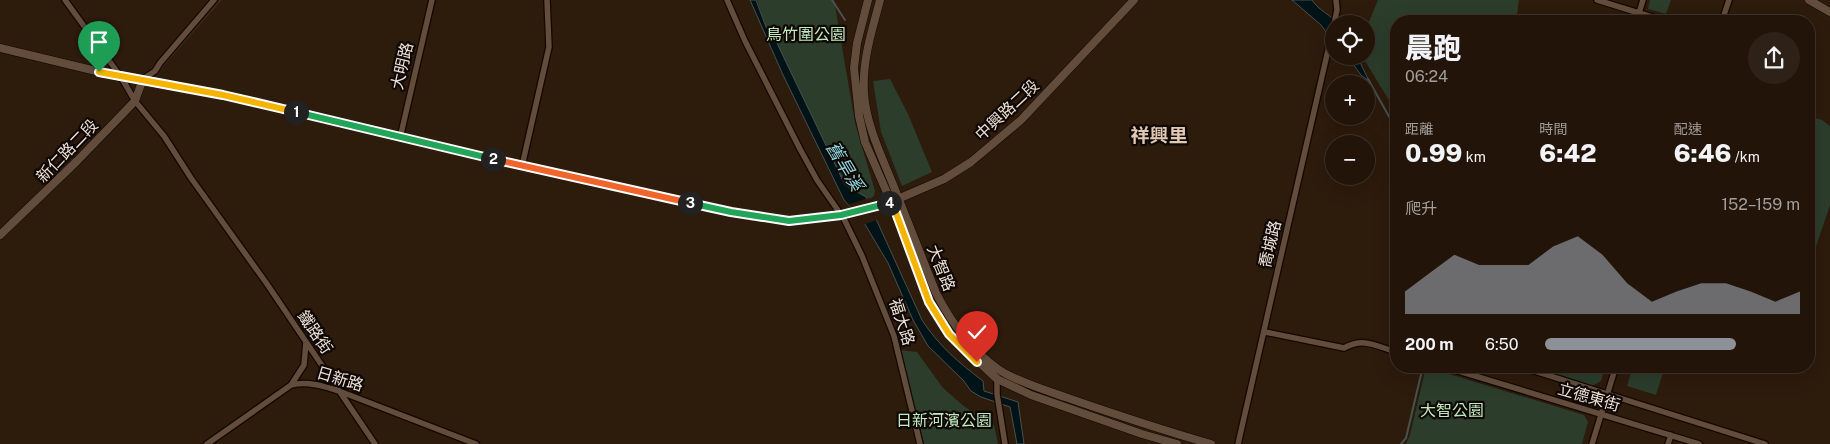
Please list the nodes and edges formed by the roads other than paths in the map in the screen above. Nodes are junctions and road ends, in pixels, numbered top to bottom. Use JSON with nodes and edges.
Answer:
{"nodes":[{"id":1,"x":65,"y":0,"type":"edge"},
{"id":2,"x":214,"y":0,"type":"edge"},
{"id":3,"x":432,"y":0,"type":"edge"},
{"id":4,"x":547,"y":0,"type":"edge"},
{"id":5,"x":727,"y":0,"type":"edge"},
{"id":6,"x":868,"y":0,"type":"edge"},
{"id":7,"x":880,"y":0,"type":"edge"},
{"id":8,"x":1336,"y":0,"type":"edge"},
{"id":9,"x":1597,"y":0,"type":"edge"},
{"id":10,"x":1643,"y":0,"type":"edge"},
{"id":11,"x":1729,"y":0,"type":"edge"},
{"id":12,"x":1809,"y":0,"type":"edge"},
{"id":13,"x":1133,"y":1,"type":"edge"},
{"id":14,"x":1830,"y":12,"type":"edge"},
{"id":15,"x":1639,"y":13,"type":"junction"},
{"id":16,"x":1336,"y":15,"type":"edge"},
{"id":17,"x":1646,"y":15,"type":"edge"},
{"id":18,"x":1724,"y":15,"type":"edge"},
{"id":19,"x":0,"y":48,"type":"edge"},
{"id":20,"x":1325,"y":62,"type":"edge"},
{"id":21,"x":121,"y":77,"type":"junction"},
{"id":22,"x":144,"y":80,"type":"junction"},
{"id":23,"x":135,"y":101,"type":"junction"},
{"id":24,"x":400,"y":138,"type":"junction"},
{"id":25,"x":522,"y":166,"type":"junction"},
{"id":26,"x":895,"y":201,"type":"junction"},
{"id":27,"x":841,"y":215,"type":"junction"},
{"id":28,"x":0,"y":235,"type":"edge"},
{"id":29,"x":1265,"y":332,"type":"junction"},
{"id":30,"x":306,"y":342,"type":"junction"},
{"id":31,"x":1390,"y":350,"type":"edge"},
{"id":32,"x":999,"y":370,"type":"junction"},
{"id":33,"x":1465,"y":373,"type":"edge"},
{"id":34,"x":1542,"y":373,"type":"edge"},
{"id":35,"x":1614,"y":373,"type":"edge"},
{"id":36,"x":997,"y":379,"type":"junction"},
{"id":37,"x":291,"y":385,"type":"junction"},
{"id":38,"x":339,"y":391,"type":"junction"},
{"id":39,"x":1607,"y":393,"type":"junction"},
{"id":40,"x":1601,"y":414,"type":"junction"},
{"id":41,"x":1671,"y":435,"type":"junction"},
{"id":42,"x":1744,"y":437,"type":"junction"},
{"id":43,"x":207,"y":444,"type":"edge"},
{"id":44,"x":375,"y":444,"type":"edge"},
{"id":45,"x":476,"y":444,"type":"edge"},
{"id":46,"x":920,"y":444,"type":"edge"},
{"id":47,"x":1005,"y":444,"type":"edge"},
{"id":48,"x":1177,"y":444,"type":"edge"},
{"id":49,"x":1211,"y":444,"type":"edge"},
{"id":50,"x":1238,"y":444,"type":"edge"},
{"id":51,"x":1592,"y":444,"type":"edge"},
{"id":52,"x":1668,"y":444,"type":"edge"},
{"id":53,"x":1699,"y":444,"type":"edge"},
{"id":54,"x":1742,"y":444,"type":"edge"},
{"id":55,"x":1765,"y":444,"type":"edge"}],
"edges":[{"from":1,"to":21,"type":"street","name":"鐵路街"},
{"from":2,"to":22,"type":"street"},
{"from":3,"to":24,"type":"street","name":"大明路"},
{"from":4,"to":25,"type":"street"},
{"from":5,"to":27,"type":"street","name":"福大路"},
{"from":6,"to":26,"type":"street","name":"大智路"},
{"from":7,"to":26,"type":"street","name":"大智路"},
{"from":8,"to":16,"type":"street","name":"喬城路"},
{"from":9,"to":15,"type":"street"},
{"from":10,"to":15,"type":"street"},
{"from":11,"to":18,"type":"street"},
{"from":12,"to":14,"type":"street"},
{"from":13,"to":26,"type":"street","name":"中興路二段"},
{"from":15,"to":17,"type":"street"},
{"from":19,"to":21,"type":"street"},
{"from":20,"to":29,"type":"street","name":"喬城路"},
{"from":21,"to":22,"type":"street"},
{"from":21,"to":23,"type":"street","name":"鐵路街"},
{"from":22,"to":23,"type":"street","name":"新仁路二段"},
{"from":22,"to":24,"type":"street"},
{"from":23,"to":28,"type":"street","name":"新仁路二段"},
{"from":23,"to":30,"type":"street","name":"鐵路街"},
{"from":24,"to":25,"type":"street"},
{"from":25,"to":27,"type":"street"},
{"from":26,"to":27,"type":"street","name":"中興路二段"},
{"from":26,"to":32,"type":"street","name":"大智路"},
{"from":26,"to":36,"type":"street","name":"大智路"},
{"from":27,"to":46,"type":"street","name":"福大路"},
{"from":29,"to":31,"type":"street"},
{"from":29,"to":50,"type":"street","name":"喬城路"},
{"from":30,"to":37,"type":"street"},
{"from":30,"to":38,"type":"street","name":"鐵路街"},
{"from":32,"to":36,"type":"street"},
{"from":32,"to":49,"type":"street","name":"大智路"},
{"from":33,"to":40,"type":"street","name":"立德東街"},
{"from":34,"to":39,"type":"street","name":"立德東街"},
{"from":35,"to":39,"type":"street"},
{"from":36,"to":47,"type":"street"},
{"from":36,"to":48,"type":"street","name":"大智路"},
{"from":37,"to":38,"type":"street","name":"日新路"},
{"from":37,"to":43,"type":"street","name":"日新路"},
{"from":38,"to":44,"type":"street","name":"鐵路街"},
{"from":38,"to":45,"type":"street","name":"日新路"},
{"from":39,"to":40,"type":"street"},
{"from":39,"to":42,"type":"street","name":"立德東街"},
{"from":40,"to":41,"type":"street","name":"立德東街"},
{"from":40,"to":51,"type":"street"},
{"from":41,"to":52,"type":"street"},
{"from":41,"to":53,"type":"street","name":"立德東街"},
{"from":42,"to":54,"type":"street"},
{"from":42,"to":55,"type":"street","name":"立德東街"}]}
